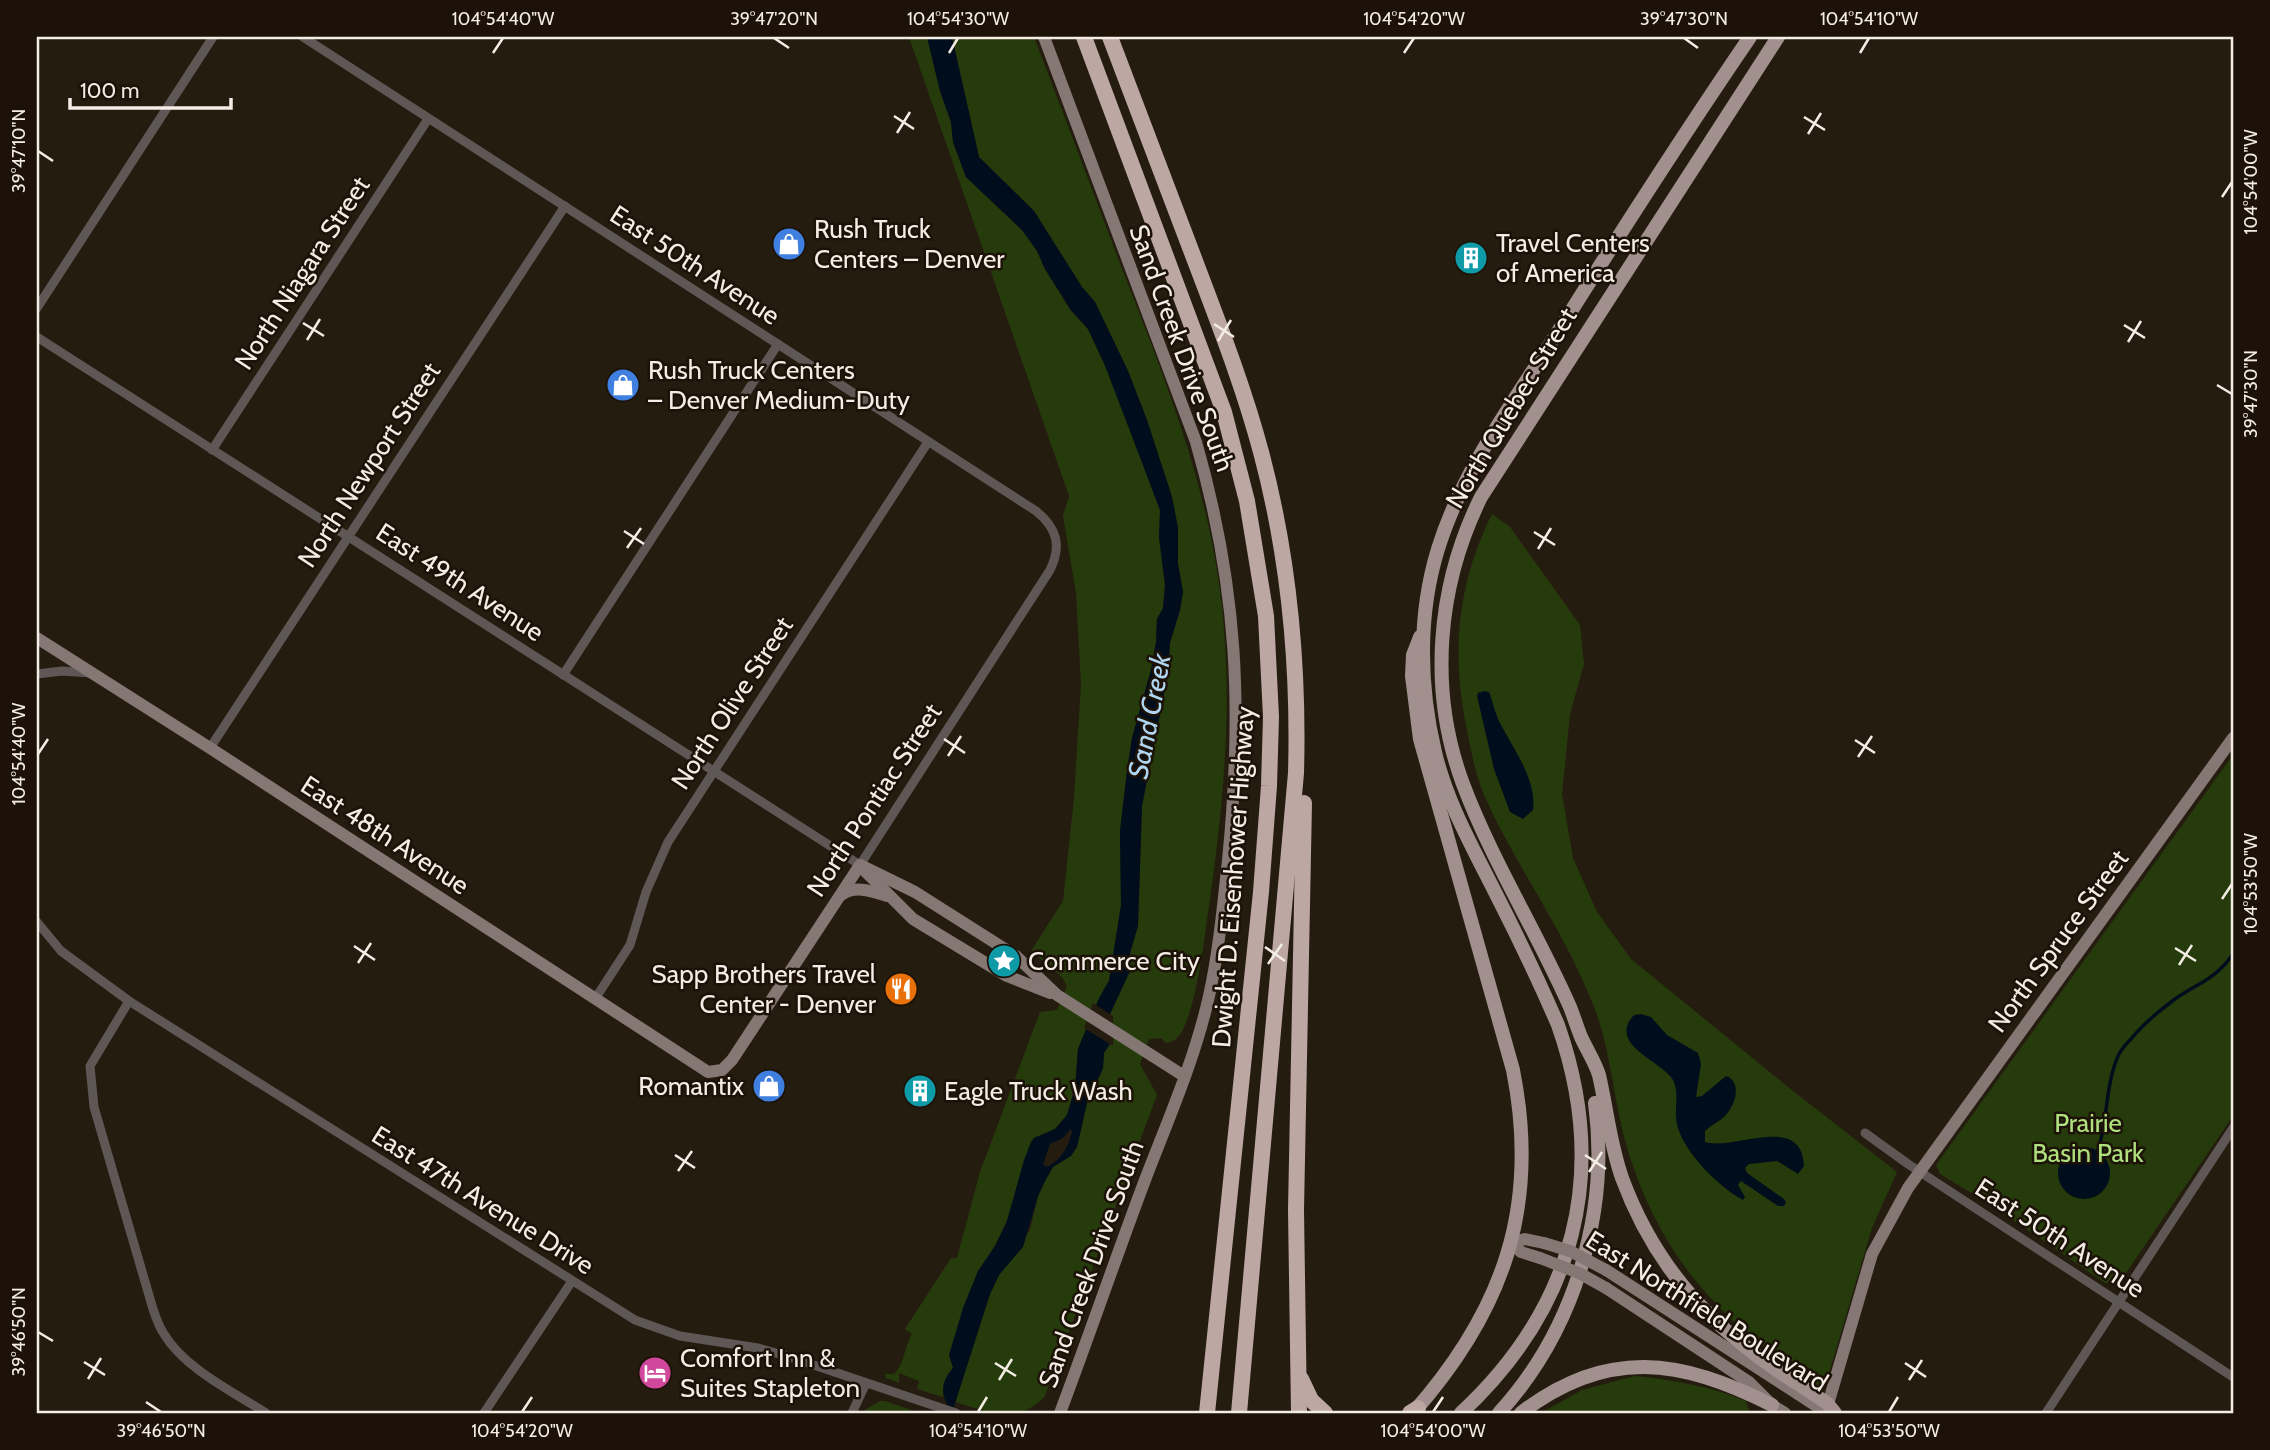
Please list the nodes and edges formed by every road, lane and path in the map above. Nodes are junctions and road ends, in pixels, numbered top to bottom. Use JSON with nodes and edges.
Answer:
{"nodes":[{"id":1,"x":213,"y":37,"type":"edge"},
{"id":2,"x":303,"y":37,"type":"edge"},
{"id":3,"x":1044,"y":37,"type":"edge"},
{"id":4,"x":1084,"y":37,"type":"edge"},
{"id":5,"x":1110,"y":37,"type":"edge"},
{"id":6,"x":1750,"y":37,"type":"edge"},
{"id":7,"x":1778,"y":37,"type":"edge"},
{"id":8,"x":428,"y":119,"type":"junction"},
{"id":9,"x":565,"y":206,"type":"junction"},
{"id":10,"x":37,"y":307,"type":"edge"},
{"id":11,"x":37,"y":337,"type":"edge"},
{"id":12,"x":778,"y":344,"type":"junction"},
{"id":13,"x":928,"y":442,"type":"junction"},
{"id":14,"x":212,"y":450,"type":"junction"},
{"id":15,"x":1056,"y":536,"type":"joint"},
{"id":16,"x":347,"y":537,"type":"junction"},
{"id":17,"x":1424,"y":629,"type":"junction"},
{"id":18,"x":37,"y":638,"type":"edge"},
{"id":19,"x":91,"y":673,"type":"junction"},
{"id":20,"x":37,"y":674,"type":"edge"},
{"id":21,"x":563,"y":675,"type":"junction"},
{"id":22,"x":1297,"y":734,"type":"junction"},
{"id":23,"x":2233,"y":738,"type":"edge"},
{"id":24,"x":209,"y":748,"type":"junction"},
{"id":25,"x":713,"y":772,"type":"junction"},
{"id":26,"x":860,"y":865,"type":"junction"},
{"id":27,"x":889,"y":897,"type":"junction"},
{"id":28,"x":838,"y":898,"type":"junction"},
{"id":29,"x":37,"y":922,"type":"edge"},
{"id":30,"x":1057,"y":995,"type":"junction"},
{"id":31,"x":595,"y":999,"type":"junction"},
{"id":32,"x":129,"y":1001,"type":"junction"},
{"id":33,"x":1581,"y":1037,"type":"junction"},
{"id":34,"x":708,"y":1072,"type":"joint"},
{"id":35,"x":1184,"y":1076,"type":"junction"},
{"id":36,"x":2233,"y":1128,"type":"edge"},
{"id":37,"x":1865,"y":1133,"type":"dead end"},
{"id":38,"x":1919,"y":1171,"type":"junction"},
{"id":39,"x":1511,"y":1243,"type":"junction"},
{"id":40,"x":572,"y":1281,"type":"junction"},
{"id":41,"x":2118,"y":1301,"type":"junction"},
{"id":42,"x":1298,"y":1370,"type":"junction"},
{"id":43,"x":2233,"y":1377,"type":"edge"},
{"id":44,"x":866,"y":1383,"type":"junction"},
{"id":45,"x":1799,"y":1390,"type":"junction"},
{"id":46,"x":1772,"y":1405,"type":"junction"},
{"id":47,"x":1414,"y":1412,"type":"edge"},
{"id":48,"x":266,"y":1413,"type":"edge"},
{"id":49,"x":484,"y":1413,"type":"edge"},
{"id":50,"x":852,"y":1413,"type":"edge"},
{"id":51,"x":956,"y":1413,"type":"edge"},
{"id":52,"x":1060,"y":1413,"type":"edge"},
{"id":53,"x":1207,"y":1413,"type":"edge"},
{"id":54,"x":1239,"y":1413,"type":"edge"},
{"id":55,"x":1299,"y":1413,"type":"edge"},
{"id":56,"x":1325,"y":1413,"type":"edge"},
{"id":57,"x":1461,"y":1413,"type":"edge"},
{"id":58,"x":1499,"y":1413,"type":"edge"},
{"id":59,"x":1521,"y":1413,"type":"edge"},
{"id":60,"x":1784,"y":1413,"type":"edge"},
{"id":61,"x":1826,"y":1413,"type":"edge"},
{"id":62,"x":1835,"y":1413,"type":"edge"},
{"id":63,"x":2046,"y":1413,"type":"edge"}],
"edges":[{"from":1,"to":10,"type":"street"},
{"from":2,"to":8,"type":"street","name":"East 50th Avenue"},
{"from":3,"to":35,"type":"street","name":"Sand Creek Drive South"},
{"from":4,"to":53,"type":"highway","name":"Dwight D. Eisenhower Highway"},
{"from":5,"to":22,"type":"highway","name":"Dwight D. Eisenhower Highway"},
{"from":6,"to":17,"type":"main road","name":"North Quebec Street"},
{"from":7,"to":33,"type":"main road","name":"North Quebec Street"},
{"from":8,"to":9,"type":"street","name":"East 50th Avenue"},
{"from":8,"to":14,"type":"street","name":"North Niagara Street"},
{"from":9,"to":12,"type":"street","name":"East 50th Avenue"},
{"from":9,"to":16,"type":"street","name":"North Newport Street"},
{"from":11,"to":14,"type":"street","name":"East 49th Avenue"},
{"from":12,"to":13,"type":"street","name":"East 50th Avenue"},
{"from":12,"to":21,"type":"street"},
{"from":13,"to":15,"type":"street","name":"East 50th Avenue"},
{"from":13,"to":25,"type":"street","name":"North Olive Street"},
{"from":14,"to":16,"type":"street","name":"East 49th Avenue"},
{"from":15,"to":26,"type":"street","name":"North Pontiac Street"},
{"from":16,"to":21,"type":"street","name":"East 49th Avenue"},
{"from":16,"to":24,"type":"street","name":"North Newport Street"},
{"from":17,"to":39,"type":"main road"},
{"from":17,"to":57,"type":"main road"},
{"from":18,"to":19,"type":"street","name":"East 48th Avenue"},
{"from":19,"to":20,"type":"street"},
{"from":19,"to":24,"type":"street","name":"East 48th Avenue"},
{"from":21,"to":25,"type":"street","name":"East 49th Avenue"},
{"from":22,"to":42,"type":"highway"},
{"from":22,"to":54,"type":"highway","name":"Dwight D. Eisenhower Highway"},
{"from":23,"to":38,"type":"street","name":"North Spruce Street"},
{"from":24,"to":31,"type":"street","name":"East 48th Avenue"},
{"from":25,"to":26,"type":"street","name":"East 49th Avenue"},
{"from":25,"to":31,"type":"street","name":"North Olive Street"},
{"from":26,"to":27,"type":"street","name":"East 49th Avenue"},
{"from":26,"to":28,"type":"street","name":"North Pontiac Street"},
{"from":26,"to":30,"type":"street","name":"East 49th Avenue"},
{"from":27,"to":28,"type":"street"},
{"from":27,"to":30,"type":"street","name":"East 49th Avenue"},
{"from":28,"to":34,"type":"street","name":"North Pontiac Street"},
{"from":29,"to":32,"type":"street","name":"East 47th Avenue Drive"},
{"from":30,"to":35,"type":"street","name":"East 49th Avenue"},
{"from":31,"to":34,"type":"street","name":"East 48th Avenue"},
{"from":32,"to":40,"type":"street","name":"East 47th Avenue Drive"},
{"from":32,"to":48,"type":"street"},
{"from":33,"to":45,"type":"main road"},
{"from":33,"to":58,"type":"main road"},
{"from":35,"to":52,"type":"street","name":"Sand Creek Drive South"},
{"from":36,"to":41,"type":"street"},
{"from":37,"to":38,"type":"street","name":"East 50th Avenue"},
{"from":38,"to":41,"type":"street","name":"East 50th Avenue"},
{"from":38,"to":61,"type":"street","name":"North Spruce Street"},
{"from":39,"to":45,"type":"street","name":"East Northfield Boulevard","bridge":true},
{"from":39,"to":46,"type":"street","name":"East Northfield Boulevard","bridge":true},
{"from":39,"to":47,"type":"main road"},
{"from":40,"to":44,"type":"street","name":"East 47th Avenue Drive"},
{"from":40,"to":49,"type":"street"},
{"from":41,"to":43,"type":"street","name":"East 50th Avenue"},
{"from":41,"to":63,"type":"street"},
{"from":42,"to":55,"type":"highway"},
{"from":42,"to":56,"type":"highway"},
{"from":44,"to":50,"type":"street"},
{"from":44,"to":51,"type":"street","name":"East 47th Avenue Drive"},
{"from":45,"to":61,"type":"street","name":"East Northfield Boulevard","bridge":true},
{"from":45,"to":62,"type":"main road","bridge":true},
{"from":46,"to":59,"type":"main road"},
{"from":46,"to":60,"type":"street","name":"East Northfield Boulevard"}]}
